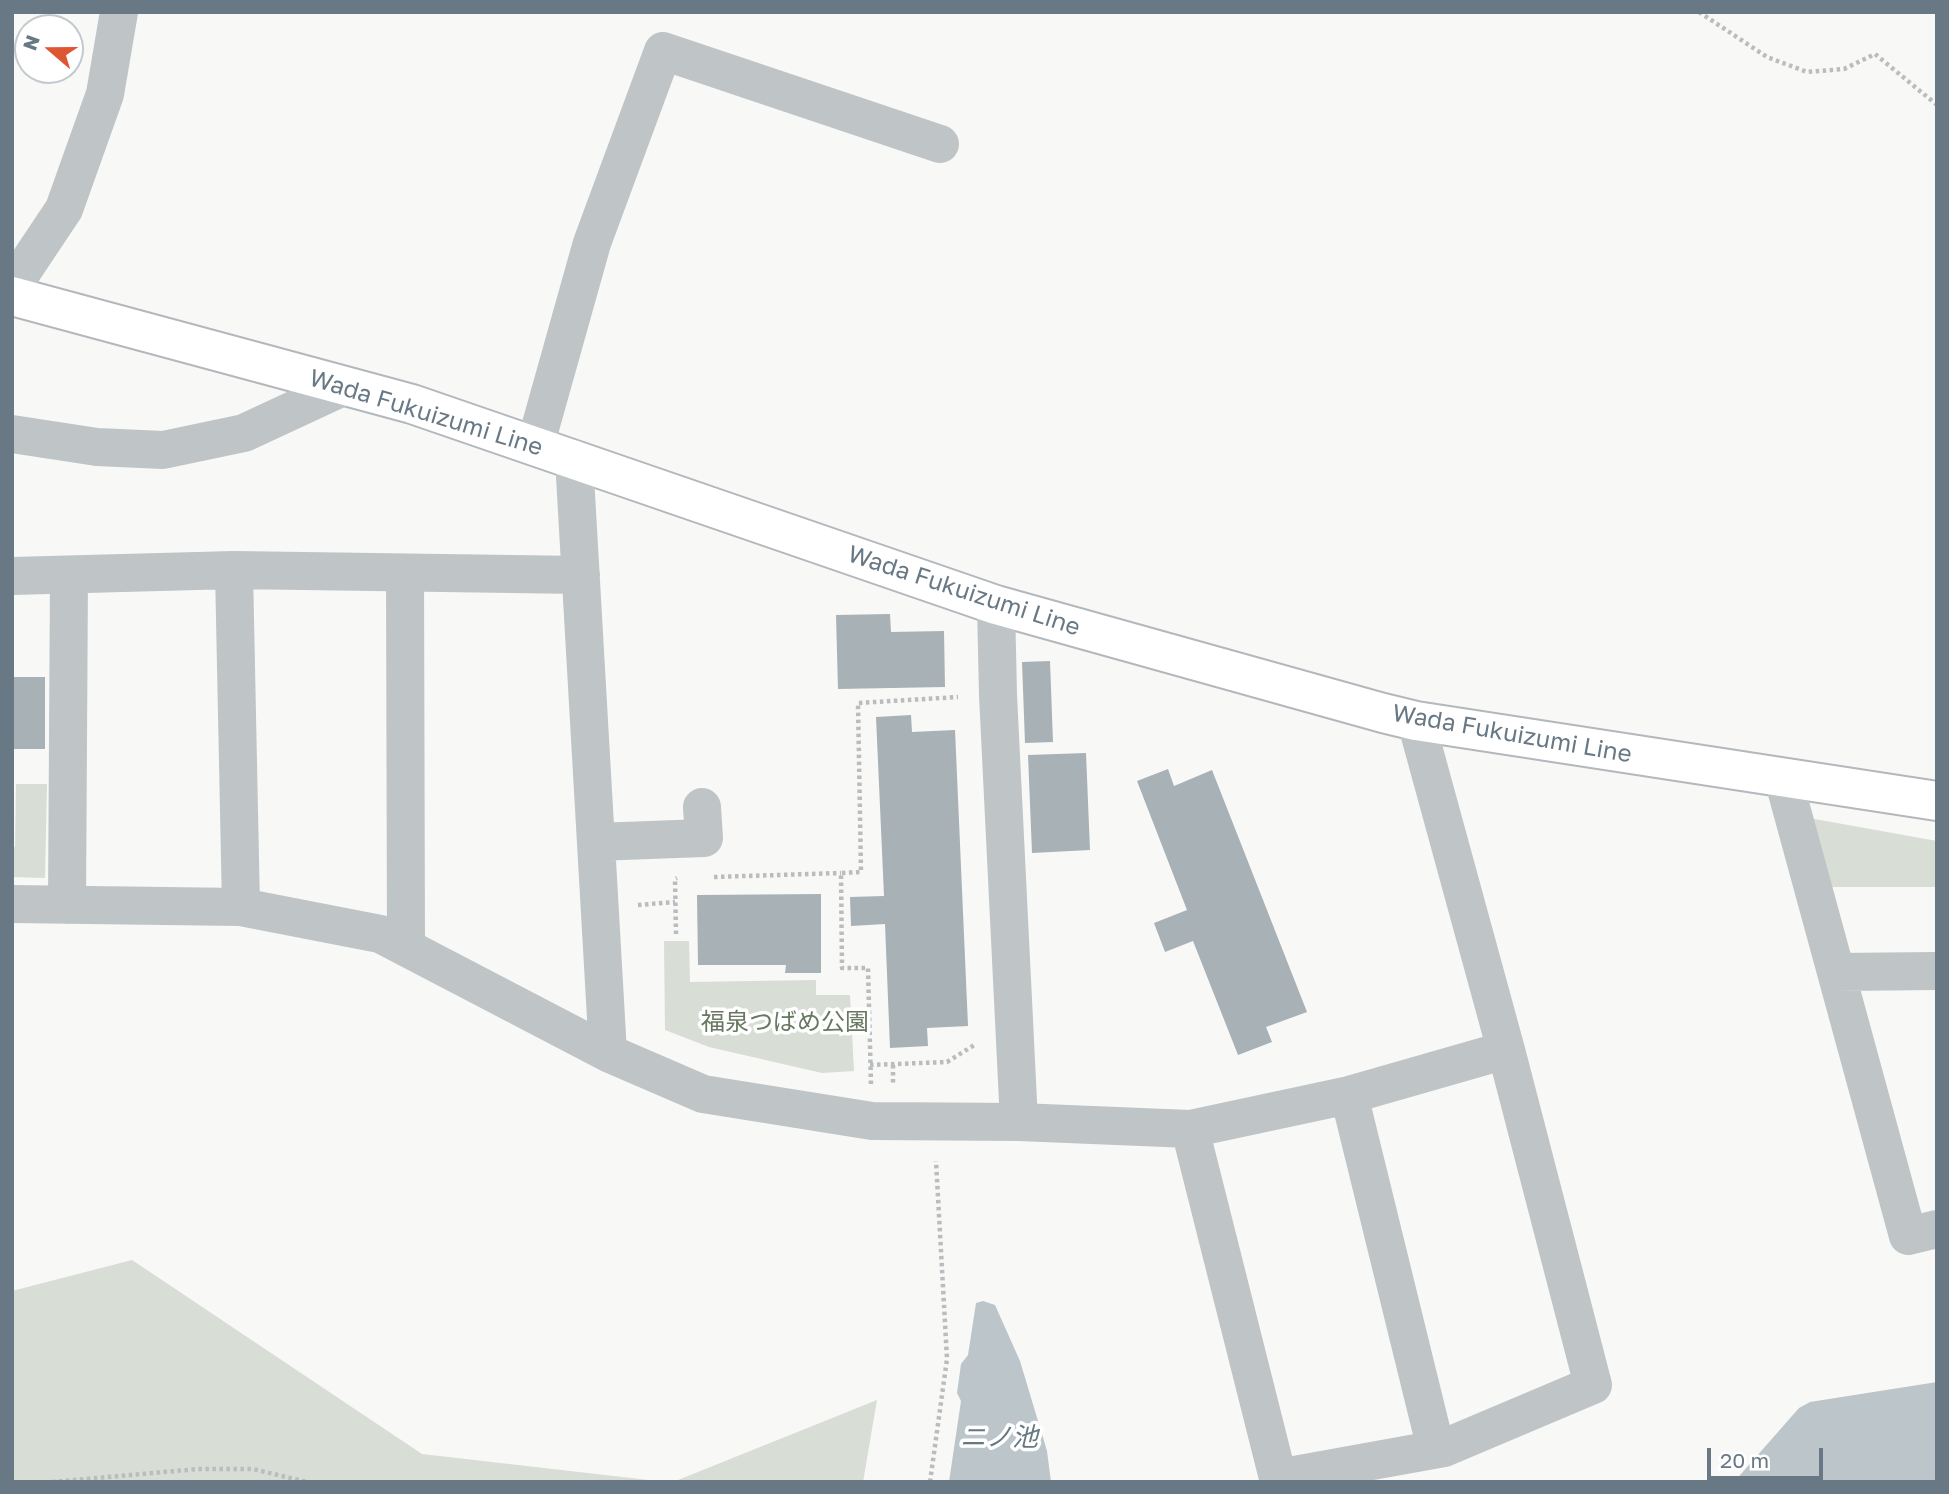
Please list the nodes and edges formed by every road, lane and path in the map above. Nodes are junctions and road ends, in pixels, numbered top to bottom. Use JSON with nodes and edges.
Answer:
{"nodes":[{"id":1,"x":118,"y":12,"type":"edge"},
{"id":2,"x":1699,"y":12,"type":"edge"},
{"id":3,"x":1937,"y":105,"type":"edge"},
{"id":4,"x":940,"y":144,"type":"dead end"},
{"id":5,"x":12,"y":287,"type":"edge"},
{"id":6,"x":12,"y":296,"type":"edge"},
{"id":7,"x":345,"y":386,"type":"junction"},
{"id":8,"x":12,"y":434,"type":"edge"},
{"id":9,"x":535,"y":446,"type":"junction"},
{"id":10,"x":574,"y":459,"type":"junction"},
{"id":11,"x":234,"y":570,"type":"junction"},
{"id":12,"x":405,"y":573,"type":"junction"},
{"id":13,"x":69,"y":575,"type":"junction"},
{"id":14,"x":581,"y":575,"type":"junction"},
{"id":15,"x":12,"y":576,"type":"edge"},
{"id":16,"x":996,"y":605,"type":"junction"},
{"id":17,"x":998,"y":695,"type":"junction"},
{"id":18,"x":1416,"y":721,"type":"junction"},
{"id":19,"x":1783,"y":778,"type":"junction"},
{"id":20,"x":1937,"y":801,"type":"edge"},
{"id":21,"x":702,"y":807,"type":"dead end"},
{"id":22,"x":596,"y":842,"type":"junction"},
{"id":23,"x":841,"y":873,"type":"junction"},
{"id":24,"x":688,"y":878,"type":"dead end"},
{"id":25,"x":702,"y":878,"type":"dead end"},
{"id":26,"x":12,"y":904,"type":"edge"},
{"id":27,"x":67,"y":905,"type":"junction"},
{"id":28,"x":242,"y":907,"type":"junction"},
{"id":29,"x":676,"y":934,"type":"dead end"},
{"id":30,"x":406,"y":946,"type":"junction"},
{"id":31,"x":1937,"y":971,"type":"edge"},
{"id":32,"x":1836,"y":972,"type":"junction"},
{"id":33,"x":1015,"y":1041,"type":"junction"},
{"id":34,"x":1506,"y":1049,"type":"junction"},
{"id":35,"x":608,"y":1053,"type":"junction"},
{"id":36,"x":870,"y":1065,"type":"junction"},
{"id":37,"x":870,"y":1072,"type":"dead end"},
{"id":38,"x":1349,"y":1095,"type":"junction"},
{"id":39,"x":935,"y":1121,"type":"junction"},
{"id":40,"x":1019,"y":1122,"type":"junction"},
{"id":41,"x":1190,"y":1129,"type":"junction"},
{"id":42,"x":1937,"y":1229,"type":"edge"},
{"id":43,"x":1436,"y":1449,"type":"junction"},
{"id":44,"x":52,"y":1482,"type":"edge"},
{"id":45,"x":307,"y":1482,"type":"edge"},
{"id":46,"x":930,"y":1482,"type":"edge"}],
"edges":[{"from":1,"to":5,"type":"street"},
{"from":2,"to":3,"type":"path"},
{"from":4,"to":9,"type":"street"},
{"from":6,"to":7,"type":"main road","name":"Wada Fukuizumi Line"},
{"from":7,"to":8,"type":"street"},
{"from":7,"to":9,"type":"main road","name":"Wada Fukuizumi Line"},
{"from":9,"to":10,"type":"main road","name":"Wada Fukuizumi Line"},
{"from":10,"to":14,"type":"street"},
{"from":10,"to":16,"type":"main road","name":"Wada Fukuizumi Line"},
{"from":11,"to":12,"type":"street"},
{"from":11,"to":13,"type":"street"},
{"from":11,"to":28,"type":"street"},
{"from":12,"to":14,"type":"street"},
{"from":12,"to":30,"type":"street"},
{"from":13,"to":15,"type":"street"},
{"from":13,"to":27,"type":"street"},
{"from":14,"to":22,"type":"street"},
{"from":16,"to":17,"type":"street"},
{"from":16,"to":18,"type":"main road","name":"Wada Fukuizumi Line"},
{"from":17,"to":23,"type":"path"},
{"from":17,"to":33,"type":"street"},
{"from":18,"to":19,"type":"main road","name":"Wada Fukuizumi Line"},
{"from":18,"to":34,"type":"street"},
{"from":19,"to":20,"type":"main road","name":"Wada Fukuizumi Line"},
{"from":19,"to":32,"type":"street"},
{"from":21,"to":22,"type":"street"},
{"from":22,"to":35,"type":"street"},
{"from":23,"to":25,"type":"path"},
{"from":23,"to":36,"type":"path"},
{"from":24,"to":29,"type":"path"},
{"from":26,"to":27,"type":"street"},
{"from":27,"to":28,"type":"street"},
{"from":28,"to":30,"type":"street"},
{"from":30,"to":35,"type":"street"},
{"from":31,"to":32,"type":"street"},
{"from":32,"to":42,"type":"street"},
{"from":33,"to":36,"type":"path"},
{"from":33,"to":40,"type":"street"},
{"from":34,"to":38,"type":"street"},
{"from":34,"to":43,"type":"street"},
{"from":35,"to":39,"type":"street"},
{"from":36,"to":37,"type":"path"},
{"from":38,"to":41,"type":"street"},
{"from":38,"to":43,"type":"street"},
{"from":39,"to":40,"type":"street"},
{"from":39,"to":46,"type":"path"},
{"from":40,"to":41,"type":"street"},
{"from":41,"to":43,"type":"street"},
{"from":44,"to":45,"type":"path"}]}
